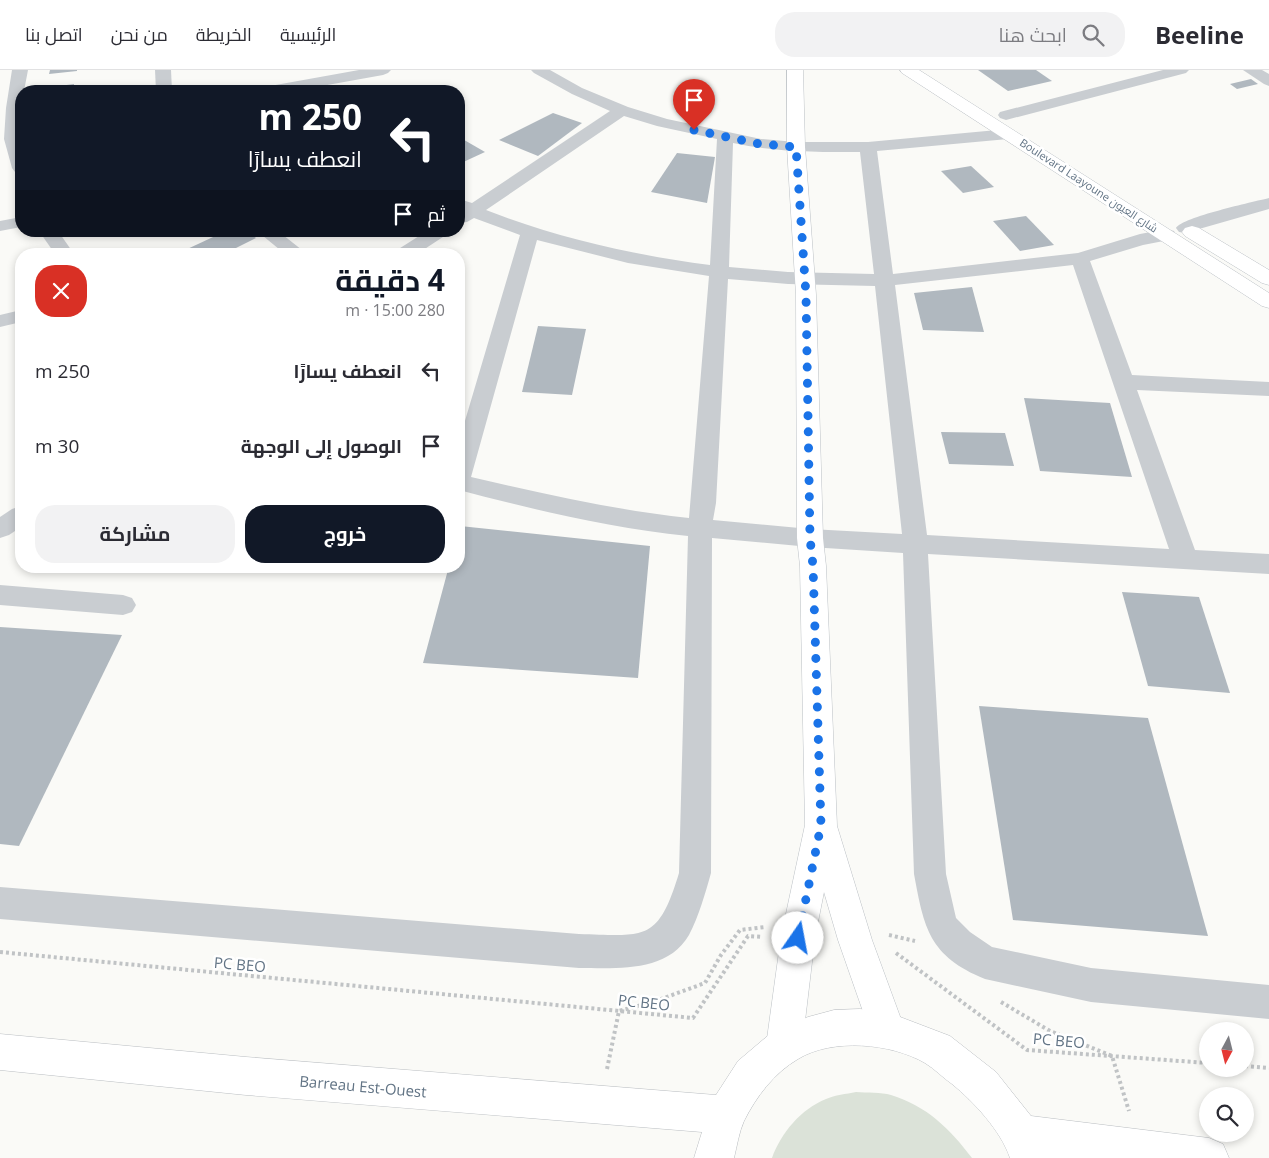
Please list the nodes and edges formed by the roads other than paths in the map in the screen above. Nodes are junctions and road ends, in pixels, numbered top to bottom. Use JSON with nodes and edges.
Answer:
{"nodes":[{"id":1,"x":20,"y":70,"type":"edge"},
{"id":2,"x":163,"y":70,"type":"edge"},
{"id":3,"x":383,"y":70,"type":"edge"},
{"id":4,"x":539,"y":70,"type":"edge"},
{"id":5,"x":795,"y":70,"type":"edge"},
{"id":6,"x":908,"y":70,"type":"edge"},
{"id":7,"x":932,"y":70,"type":"edge"},
{"id":8,"x":1181,"y":70,"type":"edge"},
{"id":9,"x":1251,"y":70,"type":"edge"},
{"id":10,"x":1269,"y":80,"type":"edge"},
{"id":11,"x":306,"y":82,"type":"edge"},
{"id":12,"x":18,"y":85,"type":"edge"},
{"id":13,"x":164,"y":85,"type":"edge"},
{"id":14,"x":15,"y":102,"type":"edge"},
{"id":15,"x":622,"y":110,"type":"junction"},
{"id":16,"x":1006,"y":115,"type":"junction"},
{"id":17,"x":1008,"y":134,"type":"junction"},
{"id":18,"x":725,"y":136,"type":"junction"},
{"id":19,"x":11,"y":139,"type":"edge"},
{"id":20,"x":796,"y":147,"type":"junction"},
{"id":21,"x":868,"y":147,"type":"junction"},
{"id":22,"x":1269,"y":203,"type":"edge"},
{"id":23,"x":465,"y":210,"type":"edge"},
{"id":24,"x":465,"y":212,"type":"edge"},
{"id":25,"x":15,"y":223,"type":"edge"},
{"id":26,"x":0,"y":226,"type":"edge"},
{"id":27,"x":1176,"y":231,"type":"junction"},
{"id":28,"x":530,"y":233,"type":"junction"},
{"id":29,"x":53,"y":237,"type":"edge"},
{"id":30,"x":274,"y":237,"type":"edge"},
{"id":31,"x":431,"y":237,"type":"edge"},
{"id":32,"x":61,"y":248,"type":"edge"},
{"id":33,"x":290,"y":248,"type":"edge"},
{"id":34,"x":413,"y":248,"type":"edge"},
{"id":35,"x":1080,"y":258,"type":"junction"},
{"id":36,"x":719,"y":272,"type":"junction"},
{"id":37,"x":805,"y":278,"type":"junction"},
{"id":38,"x":886,"y":280,"type":"junction"},
{"id":39,"x":1269,"y":280,"type":"edge"},
{"id":40,"x":1269,"y":302,"type":"edge"},
{"id":41,"x":15,"y":317,"type":"edge"},
{"id":42,"x":0,"y":321,"type":"edge"},
{"id":43,"x":1124,"y":382,"type":"junction"},
{"id":44,"x":1269,"y":389,"type":"edge"},
{"id":45,"x":465,"y":459,"type":"edge"},
{"id":46,"x":465,"y":482,"type":"edge"},
{"id":47,"x":15,"y":519,"type":"edge"},
{"id":48,"x":700,"y":528,"type":"junction"},
{"id":49,"x":0,"y":529,"type":"edge"},
{"id":50,"x":810,"y":538,"type":"junction"},
{"id":51,"x":914,"y":544,"type":"junction"},
{"id":52,"x":1185,"y":558,"type":"junction"},
{"id":53,"x":1269,"y":564,"type":"edge"},
{"id":54,"x":0,"y":595,"type":"edge"},
{"id":55,"x":123,"y":605,"type":"dead end"},
{"id":56,"x":821,"y":825,"type":"junction"},
{"id":57,"x":0,"y":902,"type":"edge"},
{"id":58,"x":1269,"y":1002,"type":"edge"},
{"id":59,"x":887,"y":1030,"type":"junction"},
{"id":60,"x":784,"y":1046,"type":"junction"},
{"id":61,"x":0,"y":1052,"type":"edge"},
{"id":62,"x":726,"y":1115,"type":"junction"},
{"id":63,"x":1025,"y":1146,"type":"edge"},
{"id":64,"x":714,"y":1158,"type":"edge"},
{"id":65,"x":1209,"y":1158,"type":"edge"}],
"edges":[{"from":1,"to":12,"type":"street"},
{"from":2,"to":13,"type":"street"},
{"from":3,"to":11,"type":"street"},
{"from":4,"to":15,"type":"street"},
{"from":5,"to":20,"type":"street"},
{"from":6,"to":17,"type":"street","name":"Boulevard Laayoune شارع العيون"},
{"from":7,"to":16,"type":"street","name":"Boulevard Laayoune شارع العيون"},
{"from":8,"to":16,"type":"street"},
{"from":9,"to":10,"type":"street"},
{"from":14,"to":19,"type":"street"},
{"from":15,"to":18,"type":"street"},
{"from":15,"to":23,"type":"street"},
{"from":16,"to":27,"type":"street","name":"Boulevard Laayoune شارع العيون"},
{"from":17,"to":21,"type":"street"},
{"from":17,"to":27,"type":"street","name":"Boulevard Laayoune شارع العيون"},
{"from":18,"to":20,"type":"street"},
{"from":18,"to":36,"type":"street"},
{"from":20,"to":21,"type":"street"},
{"from":20,"to":37,"type":"street"},
{"from":21,"to":38,"type":"street"},
{"from":22,"to":27,"type":"street"},
{"from":24,"to":28,"type":"street"},
{"from":25,"to":26,"type":"street"},
{"from":27,"to":35,"type":"street"},
{"from":27,"to":39,"type":"street","name":"Boulevard Laayoune شارع العيون"},
{"from":27,"to":40,"type":"street","name":"Boulevard Laayoune شارع العيون"},
{"from":28,"to":36,"type":"street"},
{"from":28,"to":45,"type":"street"},
{"from":29,"to":32,"type":"street"},
{"from":30,"to":33,"type":"street"},
{"from":31,"to":34,"type":"street"},
{"from":35,"to":38,"type":"street"},
{"from":35,"to":43,"type":"street"},
{"from":36,"to":37,"type":"street"},
{"from":36,"to":48,"type":"street"},
{"from":37,"to":38,"type":"street"},
{"from":37,"to":50,"type":"street"},
{"from":38,"to":51,"type":"street"},
{"from":41,"to":42,"type":"street"},
{"from":43,"to":44,"type":"street"},
{"from":43,"to":52,"type":"street"},
{"from":46,"to":48,"type":"street"},
{"from":47,"to":49,"type":"street"},
{"from":48,"to":50,"type":"street"},
{"from":48,"to":57,"type":"street"},
{"from":50,"to":51,"type":"street"},
{"from":50,"to":56,"type":"street"},
{"from":51,"to":52,"type":"street"},
{"from":51,"to":58,"type":"street"},
{"from":52,"to":53,"type":"street"},
{"from":54,"to":55,"type":"street"},
{"from":56,"to":59,"type":"street"},
{"from":56,"to":60,"type":"street"},
{"from":59,"to":60,"type":"street"},
{"from":59,"to":63,"type":"street"},
{"from":60,"to":62,"type":"street"},
{"from":61,"to":62,"type":"street","name":"Barreau Est-Ouest"},
{"from":62,"to":64,"type":"street"},
{"from":63,"to":65,"type":"street"}]}
